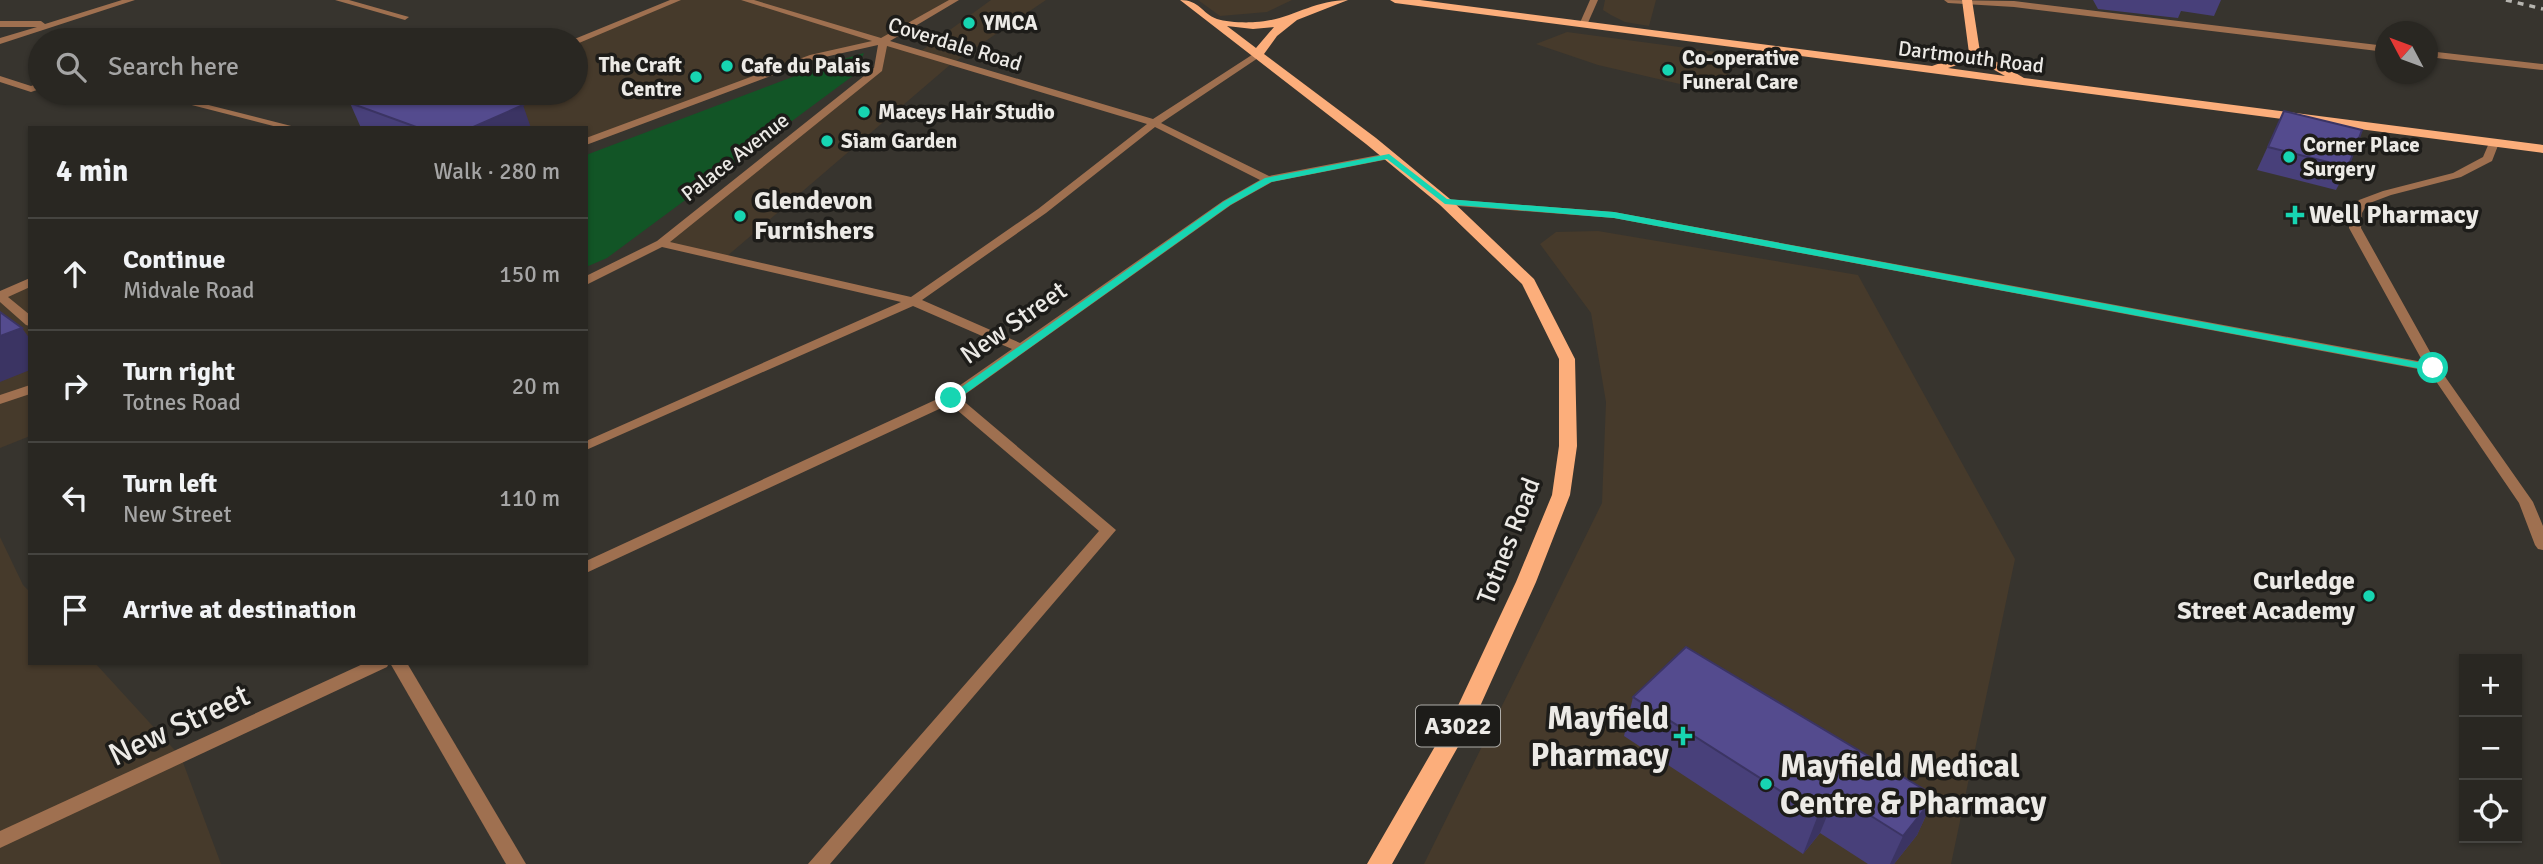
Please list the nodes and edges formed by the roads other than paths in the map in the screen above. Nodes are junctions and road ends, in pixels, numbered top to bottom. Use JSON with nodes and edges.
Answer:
{"nodes":[{"id":1,"x":131,"y":0,"type":"edge"},
{"id":2,"x":339,"y":0,"type":"edge"},
{"id":3,"x":677,"y":0,"type":"edge"},
{"id":4,"x":745,"y":0,"type":"edge"},
{"id":5,"x":955,"y":0,"type":"edge"},
{"id":6,"x":1185,"y":0,"type":"edge"},
{"id":7,"x":1343,"y":0,"type":"edge"},
{"id":8,"x":1395,"y":0,"type":"edge"},
{"id":9,"x":1594,"y":0,"type":"edge"},
{"id":10,"x":1948,"y":0,"type":"edge"},
{"id":11,"x":1968,"y":1,"type":"edge"},
{"id":12,"x":405,"y":17,"type":"dead end"},
{"id":13,"x":1215,"y":21,"type":"junction"},
{"id":14,"x":1286,"y":22,"type":"junction"},
{"id":15,"x":0,"y":24,"type":"edge"},
{"id":16,"x":56,"y":24,"type":"junction"},
{"id":17,"x":1583,"y":25,"type":"junction"},
{"id":18,"x":43,"y":28,"type":"edge"},
{"id":19,"x":28,"y":32,"type":"edge"},
{"id":20,"x":588,"y":36,"type":"edge"},
{"id":21,"x":0,"y":41,"type":"edge"},
{"id":22,"x":883,"y":41,"type":"junction"},
{"id":23,"x":2375,"y":48,"type":"edge"},
{"id":24,"x":1258,"y":54,"type":"junction"},
{"id":25,"x":1975,"y":54,"type":"junction"},
{"id":26,"x":2438,"y":55,"type":"edge"},
{"id":27,"x":2543,"y":67,"type":"edge"},
{"id":28,"x":1910,"y":68,"type":"junction"},
{"id":29,"x":0,"y":79,"type":"edge"},
{"id":30,"x":2025,"y":83,"type":"junction"},
{"id":31,"x":28,"y":88,"type":"edge"},
{"id":32,"x":207,"y":105,"type":"edge"},
{"id":33,"x":1154,"y":123,"type":"junction"},
{"id":34,"x":286,"y":126,"type":"edge"},
{"id":35,"x":588,"y":141,"type":"edge"},
{"id":36,"x":2494,"y":143,"type":"junction"},
{"id":37,"x":2543,"y":149,"type":"edge"},
{"id":38,"x":1389,"y":156,"type":"junction"},
{"id":39,"x":1268,"y":180,"type":"junction"},
{"id":40,"x":1445,"y":202,"type":"junction"},
{"id":41,"x":661,"y":243,"type":"junction"},
{"id":42,"x":588,"y":280,"type":"edge"},
{"id":43,"x":28,"y":283,"type":"edge"},
{"id":44,"x":913,"y":301,"type":"junction"},
{"id":45,"x":28,"y":320,"type":"edge"},
{"id":46,"x":1023,"y":349,"type":"junction"},
{"id":47,"x":2433,"y":368,"type":"junction"},
{"id":48,"x":28,"y":390,"type":"edge"},
{"id":49,"x":951,"y":398,"type":"junction"},
{"id":50,"x":0,"y":400,"type":"edge"},
{"id":51,"x":588,"y":445,"type":"edge"},
{"id":52,"x":2543,"y":545,"type":"edge"},
{"id":53,"x":588,"y":567,"type":"edge"},
{"id":54,"x":377,"y":665,"type":"edge"},
{"id":55,"x":399,"y":665,"type":"edge"},
{"id":56,"x":0,"y":839,"type":"edge"},
{"id":57,"x":516,"y":864,"type":"edge"},
{"id":58,"x":818,"y":864,"type":"edge"},
{"id":59,"x":1379,"y":864,"type":"edge"}],
"edges":[{"from":1,"to":16,"type":"street"},
{"from":2,"to":12,"type":"street"},
{"from":3,"to":20,"type":"street"},
{"from":4,"to":22,"type":"street","name":"Coverdale Road"},
{"from":5,"to":22,"type":"street","name":"Palace Avenue"},
{"from":6,"to":13,"type":"main road","name":"Totnes Road"},
{"from":7,"to":14,"type":"main road"},
{"from":8,"to":17,"type":"main road","name":"Dartmouth Road"},
{"from":9,"to":17,"type":"street"},
{"from":10,"to":11,"type":"street"},
{"from":11,"to":23,"type":"street"},
{"from":11,"to":25,"type":"main road"},
{"from":13,"to":14,"type":"main road"},
{"from":13,"to":24,"type":"main road","name":"Totnes Road"},
{"from":14,"to":24,"type":"main road"},
{"from":15,"to":16,"type":"street"},
{"from":16,"to":18,"type":"street"},
{"from":17,"to":28,"type":"main road","name":"Dartmouth Road"},
{"from":19,"to":21,"type":"street"},
{"from":22,"to":33,"type":"street","name":"Coverdale Road"},
{"from":22,"to":35,"type":"street","name":"Palace Avenue"},
{"from":22,"to":41,"type":"street","name":"Palace Avenue"},
{"from":24,"to":33,"type":"street"},
{"from":24,"to":38,"type":"main road","name":"Totnes Road","number":"A3022"},
{"from":25,"to":28,"type":"main road"},
{"from":25,"to":30,"type":"main road"},
{"from":26,"to":27,"type":"street"},
{"from":28,"to":30,"type":"main road","name":"Dartmouth Road"},
{"from":29,"to":31,"type":"street"},
{"from":30,"to":36,"type":"main road","name":"Dartmouth Road"},
{"from":32,"to":34,"type":"street"},
{"from":33,"to":39,"type":"street","name":"Coverdale Road"},
{"from":33,"to":44,"type":"street"},
{"from":36,"to":37,"type":"main road","name":"Dartmouth Road"},
{"from":36,"to":47,"type":"street"},
{"from":38,"to":39,"type":"street","name":"New Street"},
{"from":38,"to":40,"type":"main road","name":"Totnes Road","number":"A3022"},
{"from":39,"to":46,"type":"street","name":"New Street"},
{"from":40,"to":47,"type":"street"},
{"from":40,"to":59,"type":"main road","name":"Totnes Road","number":"A3022"},
{"from":41,"to":42,"type":"street","name":"Palace Avenue"},
{"from":41,"to":44,"type":"street"},
{"from":43,"to":45,"type":"street"},
{"from":44,"to":46,"type":"street"},
{"from":44,"to":51,"type":"street"},
{"from":46,"to":49,"type":"street","name":"New Street"},
{"from":47,"to":52,"type":"street"},
{"from":48,"to":50,"type":"street"},
{"from":49,"to":53,"type":"street","name":"New Street"},
{"from":49,"to":58,"type":"street"},
{"from":54,"to":56,"type":"street","name":"New Street"},
{"from":55,"to":57,"type":"street"}]}
